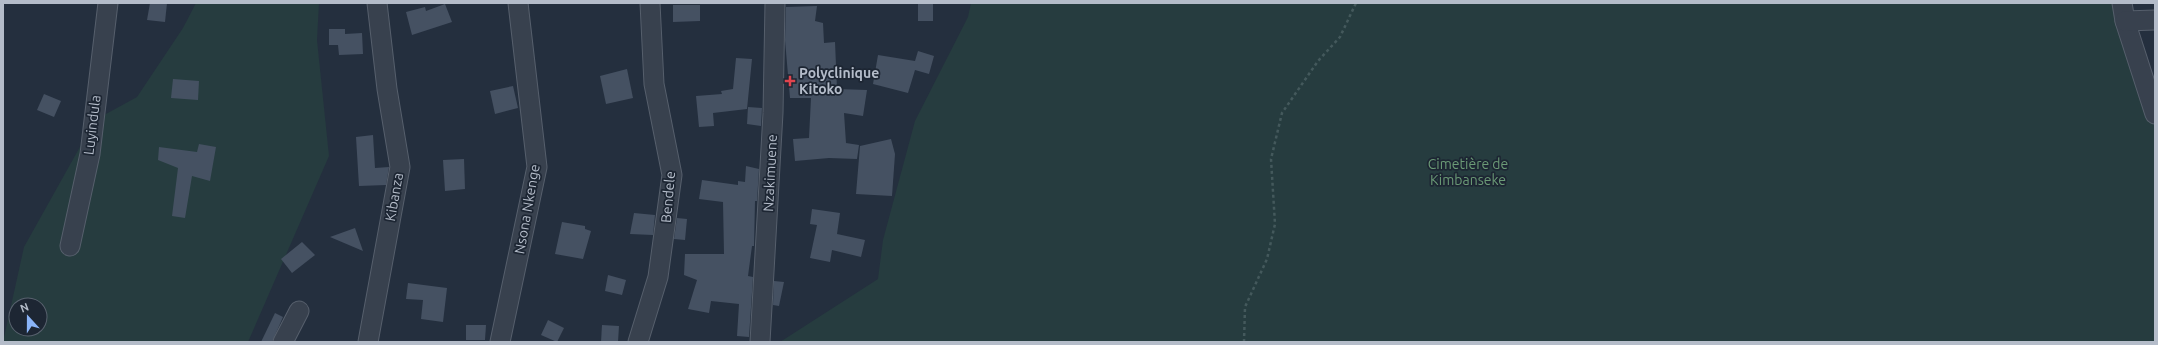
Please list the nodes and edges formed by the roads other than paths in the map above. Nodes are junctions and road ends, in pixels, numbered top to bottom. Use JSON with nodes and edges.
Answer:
{"nodes":[{"id":1,"x":108,"y":3,"type":"edge"},
{"id":2,"x":376,"y":3,"type":"edge"},
{"id":3,"x":518,"y":3,"type":"edge"},
{"id":4,"x":650,"y":3,"type":"edge"},
{"id":5,"x":775,"y":3,"type":"edge"},
{"id":6,"x":2122,"y":3,"type":"edge"},
{"id":7,"x":2155,"y":20,"type":"edge"},
{"id":8,"x":2125,"y":21,"type":"junction"},
{"id":9,"x":2155,"y":114,"type":"edge"},
{"id":10,"x":70,"y":246,"type":"dead end"},
{"id":11,"x":299,"y":311,"type":"dead end"},
{"id":12,"x":283,"y":342,"type":"edge"},
{"id":13,"x":368,"y":342,"type":"edge"},
{"id":14,"x":500,"y":342,"type":"edge"},
{"id":15,"x":638,"y":342,"type":"edge"},
{"id":16,"x":760,"y":342,"type":"edge"}],
"edges":[{"from":1,"to":10,"type":"street","name":"Luyindula"},
{"from":2,"to":13,"type":"street","name":"Kibanza"},
{"from":3,"to":14,"type":"street","name":"Nsona Nkenge"},
{"from":4,"to":15,"type":"street","name":"Bendele"},
{"from":5,"to":16,"type":"street","name":"Nzakimuene"},
{"from":6,"to":8,"type":"street"},
{"from":7,"to":8,"type":"street"},
{"from":8,"to":9,"type":"street"},
{"from":11,"to":12,"type":"street"}]}
